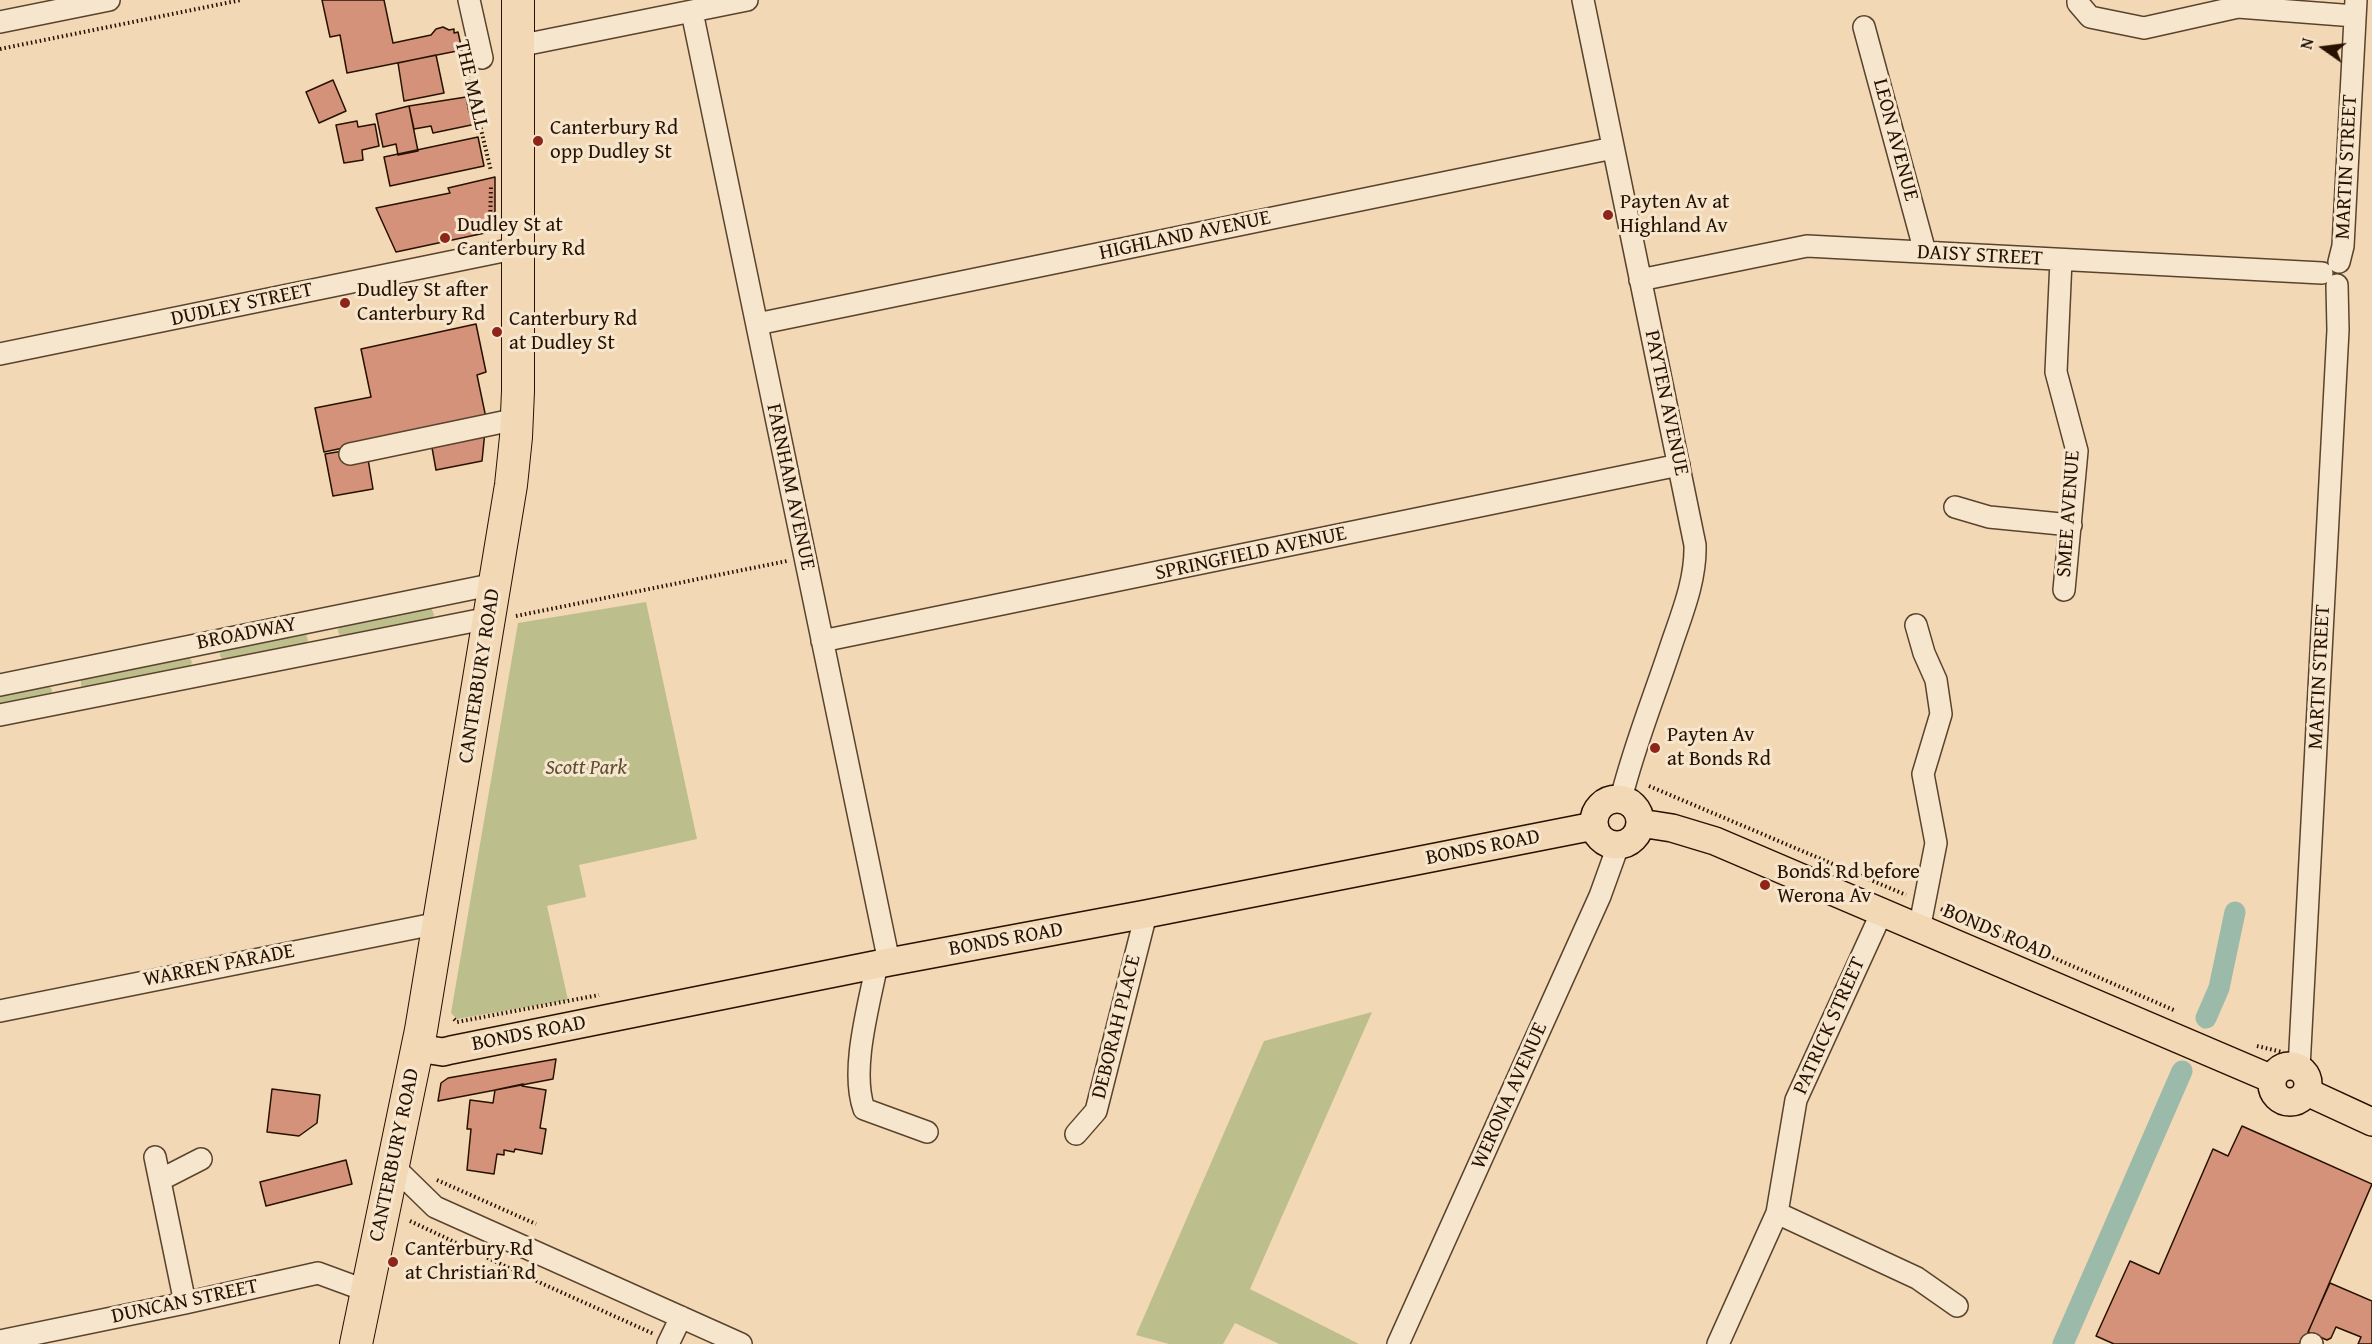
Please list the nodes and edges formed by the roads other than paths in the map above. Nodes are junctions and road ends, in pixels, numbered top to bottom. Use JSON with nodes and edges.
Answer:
{"nodes":[{"id":1,"x":109,"y":0,"type":"edge"},
{"id":2,"x":469,"y":0,"type":"edge"},
{"id":3,"x":518,"y":0,"type":"edge"},
{"id":4,"x":747,"y":0,"type":"edge"},
{"id":5,"x":1583,"y":0,"type":"edge"},
{"id":6,"x":2078,"y":0,"type":"edge"},
{"id":7,"x":666,"y":8,"type":"edge"},
{"id":8,"x":2355,"y":8,"type":"edge"},
{"id":9,"x":692,"y":12,"type":"junction"},
{"id":10,"x":0,"y":22,"type":"edge"},
{"id":11,"x":1864,"y":27,"type":"dead end"},
{"id":12,"x":518,"y":46,"type":"junction"},
{"id":13,"x":474,"y":63,"type":"road end"},
{"id":14,"x":1613,"y":148,"type":"junction"},
{"id":15,"x":518,"y":248,"type":"junction"},
{"id":16,"x":1925,"y":252,"type":"junction"},
{"id":17,"x":2061,"y":260,"type":"junction"},
{"id":18,"x":2333,"y":274,"type":"junction"},
{"id":19,"x":1640,"y":280,"type":"junction"},
{"id":20,"x":757,"y":324,"type":"junction"},
{"id":21,"x":0,"y":354,"type":"edge"},
{"id":22,"x":517,"y":419,"type":"junction"},
{"id":23,"x":350,"y":454,"type":"dead end"},
{"id":24,"x":1678,"y":465,"type":"junction"},
{"id":25,"x":1955,"y":507,"type":"dead end"},
{"id":26,"x":2071,"y":525,"type":"junction"},
{"id":27,"x":495,"y":584,"type":"junction"},
{"id":28,"x":2064,"y":590,"type":"dead end"},
{"id":29,"x":437,"y":594,"type":"junction"},
{"id":30,"x":503,"y":617,"type":"junction"},
{"id":31,"x":320,"y":620,"type":"junction"},
{"id":32,"x":1916,"y":625,"type":"dead end"},
{"id":33,"x":444,"y":626,"type":"junction"},
{"id":34,"x":822,"y":641,"type":"junction"},
{"id":35,"x":204,"y":643,"type":"junction"},
{"id":36,"x":326,"y":649,"type":"junction"},
{"id":37,"x":63,"y":672,"type":"junction"},
{"id":38,"x":210,"y":673,"type":"junction"},
{"id":39,"x":0,"y":685,"type":"edge"},
{"id":40,"x":69,"y":701,"type":"junction"},
{"id":41,"x":0,"y":715,"type":"edge"},
{"id":42,"x":1621,"y":799,"type":"junction"},
{"id":43,"x":1640,"y":823,"type":"junction"},
{"id":44,"x":1594,"y":826,"type":"junction"},
{"id":45,"x":1618,"y":846,"type":"junction"},
{"id":46,"x":1146,"y":914,"type":"junction"},
{"id":47,"x":1881,"y":914,"type":"junction"},
{"id":48,"x":439,"y":923,"type":"junction"},
{"id":49,"x":1919,"y":930,"type":"junction"},
{"id":50,"x":883,"y":963,"type":"junction"},
{"id":51,"x":0,"y":1011,"type":"edge"},
{"id":52,"x":417,"y":1048,"type":"junction"},
{"id":53,"x":2295,"y":1071,"type":"junction"},
{"id":54,"x":2372,"y":1122,"type":"edge"},
{"id":55,"x":927,"y":1132,"type":"dead end"},
{"id":56,"x":1076,"y":1134,"type":"dead end"},
{"id":57,"x":155,"y":1157,"type":"dead end"},
{"id":58,"x":201,"y":1159,"type":"dead end"},
{"id":59,"x":394,"y":1167,"type":"junction"},
{"id":60,"x":160,"y":1180,"type":"junction"},
{"id":61,"x":1777,"y":1213,"type":"junction"},
{"id":62,"x":367,"y":1291,"type":"junction"},
{"id":63,"x":185,"y":1303,"type":"junction"},
{"id":64,"x":1957,"y":1306,"type":"dead end"},
{"id":65,"x":681,"y":1317,"type":"junction"},
{"id":66,"x":0,"y":1341,"type":"edge"},
{"id":67,"x":669,"y":1342,"type":"edge"},
{"id":68,"x":356,"y":1344,"type":"edge"},
{"id":69,"x":741,"y":1344,"type":"edge"},
{"id":70,"x":1398,"y":1344,"type":"edge"},
{"id":71,"x":1718,"y":1344,"type":"edge"}],
"edges":[{"from":1,"to":10,"type":"street"},
{"from":2,"to":13,"type":"street","name":"THE MALL"},
{"from":3,"to":12,"type":"highway","name":"CANTERBURY ROAD"},
{"from":4,"to":9,"type":"street"},
{"from":5,"to":14,"type":"street","name":"PAYTEN AVENUE"},
{"from":6,"to":8,"type":"street"},
{"from":7,"to":9,"type":"street"},
{"from":7,"to":12,"type":"street"},
{"from":8,"to":18,"type":"street","name":"MARTIN STREET"},
{"from":9,"to":20,"type":"street","name":"FARNHAM AVENUE"},
{"from":11,"to":16,"type":"street","name":"LEON AVENUE"},
{"from":12,"to":15,"type":"highway","name":"CANTERBURY ROAD"},
{"from":14,"to":19,"type":"street","name":"PAYTEN AVENUE"},
{"from":14,"to":20,"type":"street","name":"HIGHLAND AVENUE"},
{"from":15,"to":21,"type":"street","name":"DUDLEY STREET"},
{"from":15,"to":22,"type":"highway","name":"CANTERBURY ROAD"},
{"from":16,"to":17,"type":"street","name":"DAISY STREET"},
{"from":16,"to":19,"type":"street","name":"DAISY STREET"},
{"from":17,"to":18,"type":"street","name":"DAISY STREET"},
{"from":17,"to":26,"type":"street","name":"SMEE AVENUE"},
{"from":18,"to":53,"type":"street","name":"MARTIN STREET"},
{"from":19,"to":24,"type":"street","name":"PAYTEN AVENUE"},
{"from":20,"to":34,"type":"street","name":"FARNHAM AVENUE"},
{"from":22,"to":23,"type":"street"},
{"from":22,"to":27,"type":"highway","name":"CANTERBURY ROAD"},
{"from":24,"to":34,"type":"street","name":"SPRINGFIELD AVENUE"},
{"from":24,"to":42,"type":"street","name":"PAYTEN AVENUE"},
{"from":25,"to":26,"type":"street"},
{"from":26,"to":28,"type":"street","name":"SMEE AVENUE"},
{"from":27,"to":29,"type":"street","name":"BROADWAY"},
{"from":27,"to":30,"type":"highway","name":"CANTERBURY ROAD"},
{"from":29,"to":31,"type":"street","name":"BROADWAY"},
{"from":29,"to":33,"type":"street"},
{"from":30,"to":33,"type":"street","name":"BROADWAY"},
{"from":30,"to":48,"type":"highway","name":"CANTERBURY ROAD"},
{"from":31,"to":35,"type":"street","name":"BROADWAY"},
{"from":31,"to":36,"type":"street"},
{"from":32,"to":49,"type":"street"},
{"from":33,"to":36,"type":"street","name":"BROADWAY"},
{"from":34,"to":50,"type":"street","name":"FARNHAM AVENUE"},
{"from":35,"to":37,"type":"street","name":"BROADWAY"},
{"from":35,"to":38,"type":"street"},
{"from":36,"to":38,"type":"street","name":"BROADWAY"},
{"from":37,"to":39,"type":"street","name":"BROADWAY"},
{"from":37,"to":40,"type":"street"},
{"from":38,"to":40,"type":"street","name":"BROADWAY"},
{"from":40,"to":41,"type":"street","name":"BROADWAY"},
{"from":42,"to":43,"type":"main road"},
{"from":42,"to":44,"type":"main road"},
{"from":43,"to":45,"type":"main road"},
{"from":43,"to":47,"type":"main road","name":"BONDS ROAD"},
{"from":44,"to":45,"type":"main road"},
{"from":44,"to":46,"type":"main road","name":"BONDS ROAD"},
{"from":45,"to":70,"type":"street","name":"WERONA AVENUE"},
{"from":46,"to":50,"type":"main road","name":"BONDS ROAD"},
{"from":46,"to":56,"type":"street","name":"DEBORAH PLACE"},
{"from":47,"to":49,"type":"main road","name":"BONDS ROAD"},
{"from":47,"to":61,"type":"street","name":"PATRICK STREET"},
{"from":48,"to":51,"type":"street","name":"WARREN PARADE"},
{"from":48,"to":52,"type":"highway","name":"CANTERBURY ROAD"},
{"from":49,"to":53,"type":"main road","name":"BONDS ROAD"},
{"from":50,"to":52,"type":"main road","name":"BONDS ROAD"},
{"from":50,"to":55,"type":"street"},
{"from":52,"to":59,"type":"highway","name":"CANTERBURY ROAD"},
{"from":53,"to":54,"type":"main road"},
{"from":57,"to":60,"type":"street"},
{"from":58,"to":60,"type":"street"},
{"from":59,"to":62,"type":"highway","name":"CANTERBURY ROAD"},
{"from":59,"to":65,"type":"street"},
{"from":60,"to":63,"type":"street"},
{"from":61,"to":64,"type":"street"},
{"from":61,"to":71,"type":"street","name":"PATRICK STREET"},
{"from":62,"to":63,"type":"street","name":"DUNCAN STREET"},
{"from":62,"to":68,"type":"highway","name":"CANTERBURY ROAD"},
{"from":63,"to":66,"type":"street","name":"DUNCAN STREET"},
{"from":65,"to":67,"type":"street"},
{"from":65,"to":69,"type":"street"}]}
